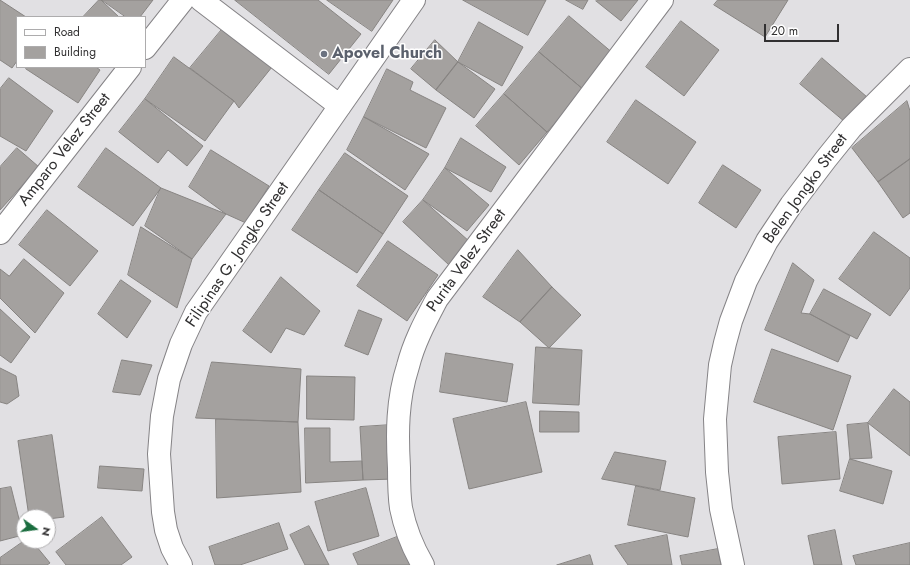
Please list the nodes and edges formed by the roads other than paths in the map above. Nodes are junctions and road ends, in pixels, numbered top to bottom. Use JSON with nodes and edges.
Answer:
{"nodes":[{"id":1,"x":182,"y":0,"type":"edge"},
{"id":2,"x":202,"y":0,"type":"edge"},
{"id":3,"x":414,"y":0,"type":"edge"},
{"id":4,"x":662,"y":0,"type":"edge"},
{"id":5,"x":146,"y":47,"type":"edge"},
{"id":6,"x":129,"y":68,"type":"edge"},
{"id":7,"x":910,"y":69,"type":"edge"},
{"id":8,"x":340,"y":106,"type":"junction"},
{"id":9,"x":0,"y":233,"type":"edge"},
{"id":10,"x":181,"y":565,"type":"edge"},
{"id":11,"x":423,"y":565,"type":"edge"},
{"id":12,"x":732,"y":565,"type":"edge"}],
"edges":[{"from":1,"to":5,"type":"street"},
{"from":2,"to":8,"type":"street"},
{"from":3,"to":8,"type":"street","name":"Filipinas G. Jongko Street"},
{"from":4,"to":11,"type":"street","name":"Purita Velez Street"},
{"from":6,"to":9,"type":"street","name":"Amparo Velez Street"},
{"from":7,"to":12,"type":"street","name":"Belen Jongko Street"},
{"from":8,"to":10,"type":"street","name":"Filipinas G. Jongko Street"}]}
